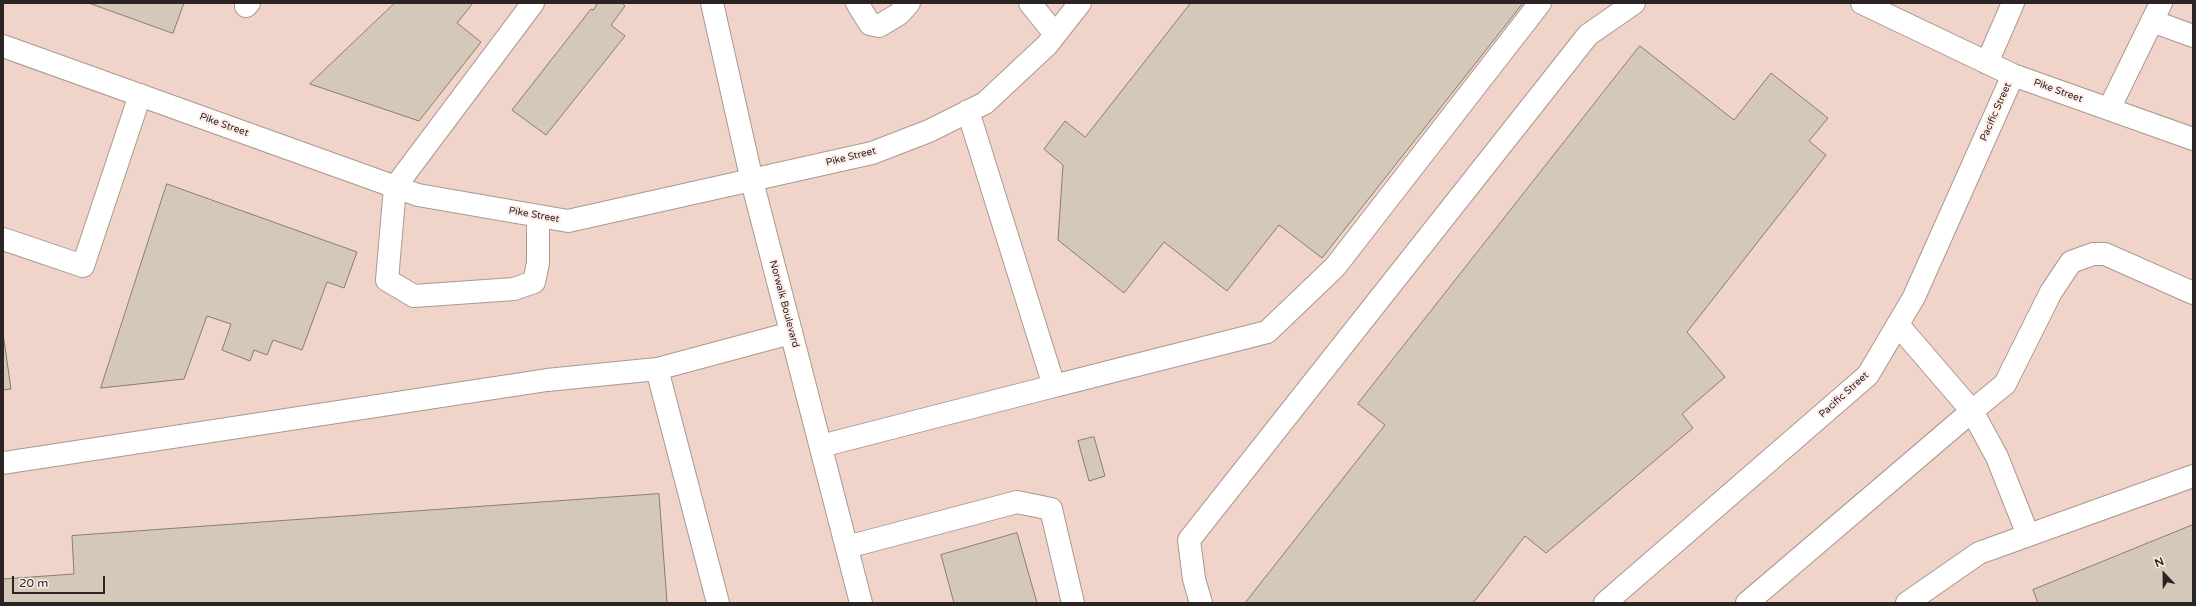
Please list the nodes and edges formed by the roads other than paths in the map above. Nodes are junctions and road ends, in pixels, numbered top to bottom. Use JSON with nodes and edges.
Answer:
{"nodes":[{"id":1,"x":533,"y":3,"type":"edge"},
{"id":2,"x":712,"y":3,"type":"edge"},
{"id":3,"x":857,"y":3,"type":"edge"},
{"id":4,"x":909,"y":3,"type":"edge"},
{"id":5,"x":1030,"y":3,"type":"edge"},
{"id":6,"x":1080,"y":3,"type":"edge"},
{"id":7,"x":1540,"y":3,"type":"edge"},
{"id":8,"x":1634,"y":3,"type":"edge"},
{"id":9,"x":1862,"y":3,"type":"edge"},
{"id":10,"x":2013,"y":3,"type":"edge"},
{"id":11,"x":2157,"y":12,"type":"edge"},
{"id":12,"x":1055,"y":34,"type":"junction"},
{"id":13,"x":2193,"y":36,"type":"edge"},
{"id":14,"x":3,"y":46,"type":"edge"},
{"id":15,"x":1987,"y":63,"type":"junction"},
{"id":16,"x":2013,"y":75,"type":"junction"},
{"id":17,"x":140,"y":95,"type":"junction"},
{"id":18,"x":2109,"y":109,"type":"junction"},
{"id":19,"x":968,"y":111,"type":"junction"},
{"id":20,"x":2193,"y":139,"type":"edge"},
{"id":21,"x":752,"y":181,"type":"junction"},
{"id":22,"x":395,"y":187,"type":"junction"},
{"id":23,"x":538,"y":216,"type":"junction"},
{"id":24,"x":3,"y":239,"type":"edge"},
{"id":25,"x":2193,"y":293,"type":"edge"},
{"id":26,"x":1898,"y":325,"type":"junction"},
{"id":27,"x":791,"y":333,"type":"junction"},
{"id":28,"x":657,"y":368,"type":"junction"},
{"id":29,"x":1054,"y":386,"type":"junction"},
{"id":30,"x":1972,"y":411,"type":"junction"},
{"id":31,"x":821,"y":446,"type":"junction"},
{"id":32,"x":3,"y":463,"type":"edge"},
{"id":33,"x":2193,"y":476,"type":"edge"},
{"id":34,"x":2028,"y":535,"type":"junction"},
{"id":35,"x":847,"y":547,"type":"junction"},
{"id":36,"x":718,"y":603,"type":"edge"},
{"id":37,"x":861,"y":603,"type":"edge"},
{"id":38,"x":1074,"y":603,"type":"edge"},
{"id":39,"x":1200,"y":603,"type":"edge"},
{"id":40,"x":1605,"y":603,"type":"edge"},
{"id":41,"x":1747,"y":603,"type":"edge"},
{"id":42,"x":1908,"y":603,"type":"edge"}],
"edges":[{"from":1,"to":22,"type":"street"},
{"from":2,"to":21,"type":"street","name":"Norwalk Boulevard"},
{"from":3,"to":4,"type":"street"},
{"from":5,"to":12,"type":"street"},
{"from":6,"to":12,"type":"street","name":"Pike Street"},
{"from":7,"to":29,"type":"street"},
{"from":8,"to":39,"type":"street"},
{"from":9,"to":15,"type":"street","name":"Pike Street"},
{"from":10,"to":15,"type":"street"},
{"from":11,"to":13,"type":"street"},
{"from":11,"to":18,"type":"street"},
{"from":12,"to":19,"type":"street","name":"Pike Street"},
{"from":14,"to":17,"type":"street","name":"Pike Street"},
{"from":15,"to":16,"type":"street","name":"Pike Street"},
{"from":16,"to":18,"type":"street","name":"Pike Street"},
{"from":16,"to":26,"type":"street","name":"Pacific Street"},
{"from":17,"to":22,"type":"street","name":"Pike Street"},
{"from":17,"to":24,"type":"street"},
{"from":18,"to":20,"type":"street","name":"Pike Street"},
{"from":19,"to":21,"type":"street","name":"Pike Street"},
{"from":19,"to":29,"type":"street"},
{"from":21,"to":23,"type":"street","name":"Pike Street"},
{"from":21,"to":27,"type":"street","name":"Norwalk Boulevard"},
{"from":22,"to":23,"type":"street","name":"Pike Street"},
{"from":22,"to":23,"type":"street"},
{"from":25,"to":30,"type":"street"},
{"from":26,"to":30,"type":"street"},
{"from":26,"to":40,"type":"street","name":"Pacific Street"},
{"from":27,"to":28,"type":"street"},
{"from":27,"to":31,"type":"street","name":"Norwalk Boulevard"},
{"from":28,"to":32,"type":"street"},
{"from":28,"to":36,"type":"street"},
{"from":29,"to":31,"type":"street"},
{"from":30,"to":34,"type":"street"},
{"from":30,"to":41,"type":"street"},
{"from":31,"to":35,"type":"street","name":"Norwalk Boulevard"},
{"from":33,"to":34,"type":"street"},
{"from":34,"to":42,"type":"street"},
{"from":35,"to":37,"type":"street","name":"Norwalk Boulevard"},
{"from":35,"to":38,"type":"street"}]}
